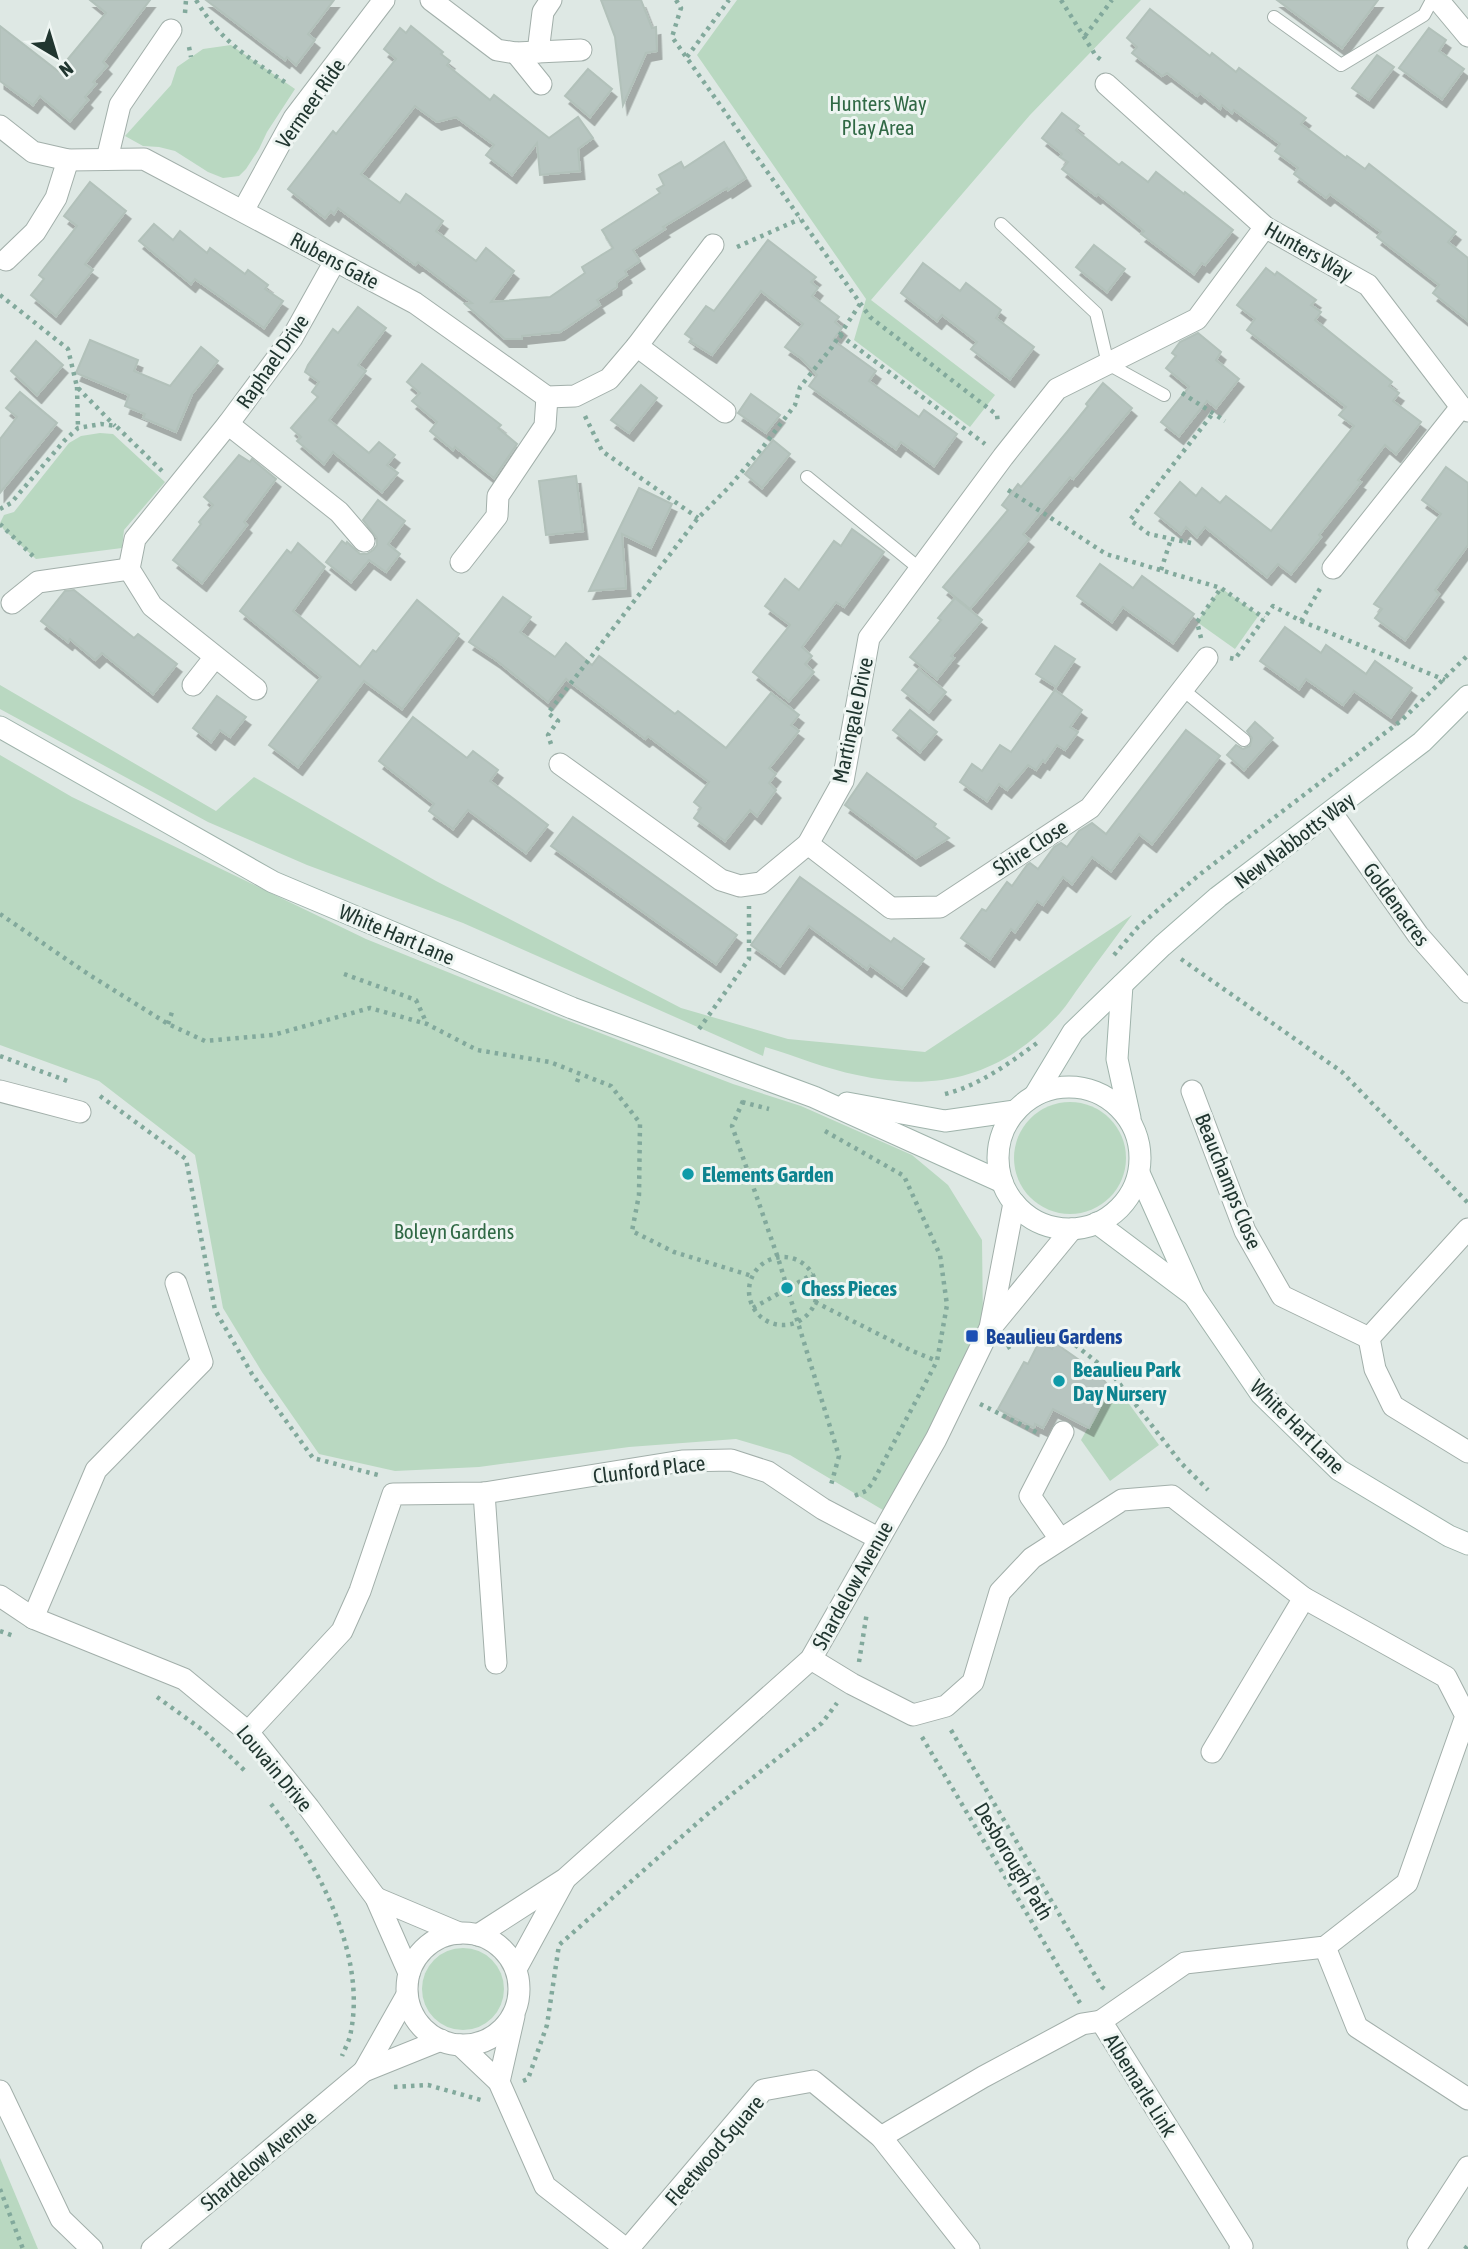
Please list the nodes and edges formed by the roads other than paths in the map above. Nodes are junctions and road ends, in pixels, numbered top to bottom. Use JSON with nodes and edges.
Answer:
{"nodes":[{"id":1,"x":384,"y":0,"type":"edge"},
{"id":2,"x":431,"y":0,"type":"edge"},
{"id":3,"x":551,"y":0,"type":"edge"},
{"id":4,"x":1432,"y":0,"type":"edge"},
{"id":5,"x":1438,"y":0,"type":"edge"},
{"id":6,"x":1274,"y":17,"type":"dead end"},
{"id":7,"x":171,"y":30,"type":"dead end"},
{"id":8,"x":1468,"y":36,"type":"edge"},
{"id":9,"x":581,"y":50,"type":"dead end"},
{"id":10,"x":538,"y":52,"type":"junction"},
{"id":11,"x":516,"y":53,"type":"junction"},
{"id":12,"x":1107,"y":83,"type":"dead end"},
{"id":13,"x":541,"y":84,"type":"dead end"},
{"id":14,"x":0,"y":125,"type":"edge"},
{"id":15,"x":107,"y":159,"type":"junction"},
{"id":16,"x":68,"y":160,"type":"junction"},
{"id":17,"x":243,"y":211,"type":"junction"},
{"id":18,"x":1001,"y":224,"type":"dead end"},
{"id":19,"x":1265,"y":227,"type":"junction"},
{"id":20,"x":713,"y":245,"type":"road end"},
{"id":21,"x":6,"y":260,"type":"dead end"},
{"id":22,"x":335,"y":261,"type":"junction"},
{"id":23,"x":637,"y":346,"type":"junction"},
{"id":24,"x":1108,"y":364,"type":"junction"},
{"id":25,"x":1164,"y":395,"type":"dead end"},
{"id":26,"x":547,"y":397,"type":"junction"},
{"id":27,"x":1464,"y":409,"type":"edge"},
{"id":28,"x":725,"y":412,"type":"dead end"},
{"id":29,"x":228,"y":424,"type":"junction"},
{"id":30,"x":807,"y":477,"type":"dead end"},
{"id":31,"x":365,"y":541,"type":"dead end"},
{"id":32,"x":461,"y":562,"type":"dead end"},
{"id":33,"x":1333,"y":568,"type":"road end"},
{"id":34,"x":129,"y":569,"type":"junction"},
{"id":35,"x":920,"y":569,"type":"junction"},
{"id":36,"x":12,"y":603,"type":"dead end"},
{"id":37,"x":215,"y":657,"type":"junction"},
{"id":38,"x":1207,"y":657,"type":"road end"},
{"id":39,"x":193,"y":685,"type":"dead end"},
{"id":40,"x":1182,"y":689,"type":"junction"},
{"id":41,"x":257,"y":690,"type":"dead end"},
{"id":42,"x":1468,"y":696,"type":"edge"},
{"id":43,"x":0,"y":727,"type":"edge"},
{"id":44,"x":1244,"y":740,"type":"dead end"},
{"id":45,"x":560,"y":764,"type":"road end"},
{"id":46,"x":1331,"y":813,"type":"junction"},
{"id":47,"x":808,"y":844,"type":"junction"},
{"id":48,"x":1122,"y":985,"type":"junction"},
{"id":49,"x":1468,"y":992,"type":"edge"},
{"id":50,"x":0,"y":1091,"type":"edge"},
{"id":51,"x":1192,"y":1091,"type":"dead end"},
{"id":52,"x":1035,"y":1095,"type":"junction"},
{"id":53,"x":814,"y":1097,"type":"junction"},
{"id":54,"x":1016,"y":1111,"type":"junction"},
{"id":55,"x":80,"y":1112,"type":"dead end"},
{"id":56,"x":1130,"y":1119,"type":"junction"},
{"id":57,"x":1139,"y":1173,"type":"junction"},
{"id":58,"x":1002,"y":1182,"type":"junction"},
{"id":59,"x":1014,"y":1203,"type":"junction"},
{"id":60,"x":1097,"y":1223,"type":"junction"},
{"id":61,"x":1072,"y":1229,"type":"junction"},
{"id":62,"x":1468,"y":1229,"type":"edge"},
{"id":63,"x":176,"y":1283,"type":"dead end"},
{"id":64,"x":1194,"y":1296,"type":"junction"},
{"id":65,"x":989,"y":1330,"type":"junction"},
{"id":66,"x":1369,"y":1338,"type":"junction"},
{"id":67,"x":1060,"y":1437,"type":"road end"},
{"id":68,"x":1468,"y":1452,"type":"edge"},
{"id":69,"x":484,"y":1493,"type":"junction"},
{"id":70,"x":878,"y":1538,"type":"junction"},
{"id":71,"x":1060,"y":1539,"type":"junction"},
{"id":72,"x":1468,"y":1544,"type":"edge"},
{"id":73,"x":0,"y":1596,"type":"edge"},
{"id":74,"x":1304,"y":1598,"type":"junction"},
{"id":75,"x":33,"y":1618,"type":"junction"},
{"id":76,"x":811,"y":1659,"type":"junction"},
{"id":77,"x":496,"y":1663,"type":"dead end"},
{"id":78,"x":248,"y":1732,"type":"junction"},
{"id":79,"x":1212,"y":1752,"type":"dead end"},
{"id":80,"x":565,"y":1879,"type":"junction"},
{"id":81,"x":376,"y":1898,"type":"junction"},
{"id":82,"x":469,"y":1933,"type":"junction"},
{"id":83,"x":1325,"y":1947,"type":"junction"},
{"id":84,"x":516,"y":1969,"type":"junction"},
{"id":85,"x":409,"y":1973,"type":"junction"},
{"id":86,"x":407,"y":1995,"type":"junction"},
{"id":87,"x":516,"y":2007,"type":"junction"},
{"id":88,"x":1092,"y":2023,"type":"junction"},
{"id":89,"x":450,"y":2042,"type":"junction"},
{"id":90,"x":365,"y":2071,"type":"junction"},
{"id":91,"x":499,"y":2082,"type":"junction"},
{"id":92,"x":0,"y":2091,"type":"edge"},
{"id":93,"x":1468,"y":2099,"type":"edge"},
{"id":94,"x":881,"y":2137,"type":"junction"},
{"id":95,"x":1468,"y":2167,"type":"edge"},
{"id":96,"x":1418,"y":2244,"type":"dead end"},
{"id":97,"x":92,"y":2249,"type":"edge"},
{"id":98,"x":152,"y":2249,"type":"edge"},
{"id":99,"x":627,"y":2249,"type":"edge"},
{"id":100,"x":969,"y":2249,"type":"edge"},
{"id":101,"x":1240,"y":2249,"type":"edge"}],
"edges":[{"from":1,"to":17,"type":"street","name":"Vermeer Ride"},
{"from":2,"to":11,"type":"street"},
{"from":3,"to":10,"type":"street"},
{"from":4,"to":6,"type":"lane"},
{"from":5,"to":8,"type":"street"},
{"from":7,"to":15,"type":"street"},
{"from":9,"to":10,"type":"street"},
{"from":10,"to":11,"type":"street"},
{"from":11,"to":13,"type":"street"},
{"from":12,"to":19,"type":"street","name":"Hunters Way"},
{"from":14,"to":16,"type":"street","name":"Rubens Gate"},
{"from":15,"to":16,"type":"street","name":"Rubens Gate"},
{"from":15,"to":17,"type":"street","name":"Rubens Gate"},
{"from":16,"to":21,"type":"street"},
{"from":17,"to":22,"type":"street","name":"Rubens Gate"},
{"from":18,"to":24,"type":"lane"},
{"from":19,"to":24,"type":"street","name":"Martingale Drive"},
{"from":19,"to":27,"type":"street","name":"Hunters Way"},
{"from":20,"to":23,"type":"street"},
{"from":22,"to":26,"type":"street","name":"Rubens Gate"},
{"from":22,"to":29,"type":"street","name":"Raphael Drive"},
{"from":23,"to":26,"type":"street"},
{"from":23,"to":28,"type":"street"},
{"from":24,"to":25,"type":"lane"},
{"from":24,"to":35,"type":"street","name":"Martingale Drive"},
{"from":26,"to":32,"type":"street"},
{"from":27,"to":33,"type":"street","name":"Hunters Way"},
{"from":29,"to":31,"type":"street","name":"Raphael Drive"},
{"from":29,"to":34,"type":"street","name":"Raphael Drive"},
{"from":30,"to":35,"type":"lane"},
{"from":34,"to":36,"type":"street"},
{"from":34,"to":37,"type":"street"},
{"from":35,"to":47,"type":"street","name":"Martingale Drive"},
{"from":37,"to":39,"type":"street"},
{"from":37,"to":41,"type":"street"},
{"from":38,"to":40,"type":"street","name":"Shire Close"},
{"from":40,"to":44,"type":"lane"},
{"from":40,"to":47,"type":"street","name":"Shire Close"},
{"from":42,"to":46,"type":"street","name":"New Nabbotts Way"},
{"from":43,"to":53,"type":"street","name":"White Hart Lane"},
{"from":45,"to":47,"type":"street","name":"Martingale Drive"},
{"from":46,"to":48,"type":"street","name":"New Nabbotts Way"},
{"from":46,"to":49,"type":"street","name":"Goldenacres"},
{"from":48,"to":52,"type":"street","name":"New Nabbotts Way"},
{"from":48,"to":56,"type":"street"},
{"from":50,"to":55,"type":"street"},
{"from":51,"to":66,"type":"street","name":"Beauchamps Close"},
{"from":52,"to":54,"type":"street"},
{"from":52,"to":56,"type":"street"},
{"from":53,"to":54,"type":"street","name":"White Hart Lane"},
{"from":53,"to":58,"type":"street","name":"White Hart Lane"},
{"from":54,"to":58,"type":"street"},
{"from":56,"to":57,"type":"street"},
{"from":57,"to":60,"type":"street"},
{"from":57,"to":64,"type":"street","name":"White Hart Lane"},
{"from":58,"to":59,"type":"street"},
{"from":59,"to":61,"type":"street"},
{"from":59,"to":65,"type":"street","name":"Shardelow Avenue"},
{"from":60,"to":61,"type":"street"},
{"from":60,"to":64,"type":"street","name":"White Hart Lane"},
{"from":61,"to":65,"type":"street","name":"Shardelow Avenue"},
{"from":62,"to":66,"type":"street"},
{"from":63,"to":75,"type":"street"},
{"from":64,"to":72,"type":"street","name":"White Hart Lane"},
{"from":65,"to":70,"type":"street","name":"Shardelow Avenue"},
{"from":66,"to":68,"type":"street"},
{"from":67,"to":71,"type":"street"},
{"from":69,"to":70,"type":"street","name":"Clunford Place"},
{"from":69,"to":77,"type":"street"},
{"from":69,"to":78,"type":"street","name":"Clunford Place"},
{"from":70,"to":76,"type":"street","name":"Shardelow Avenue"},
{"from":71,"to":74,"type":"street"},
{"from":71,"to":76,"type":"street"},
{"from":73,"to":75,"type":"street","name":"Louvain Drive"},
{"from":74,"to":79,"type":"street"},
{"from":74,"to":83,"type":"street"},
{"from":75,"to":78,"type":"street","name":"Louvain Drive"},
{"from":76,"to":80,"type":"street","name":"Shardelow Avenue"},
{"from":78,"to":81,"type":"street","name":"Louvain Drive"},
{"from":80,"to":82,"type":"street","name":"Shardelow Avenue"},
{"from":80,"to":84,"type":"street","name":"Shardelow Avenue"},
{"from":81,"to":82,"type":"street"},
{"from":81,"to":85,"type":"street","name":"Louvain Drive"},
{"from":82,"to":84,"type":"street"},
{"from":82,"to":85,"type":"street","name":"Shardelow Avenue"},
{"from":83,"to":88,"type":"street","name":"Albemarle Link"},
{"from":83,"to":93,"type":"street"},
{"from":84,"to":87,"type":"street","name":"Shardelow Avenue"},
{"from":85,"to":86,"type":"street","name":"Shardelow Avenue"},
{"from":86,"to":89,"type":"street"},
{"from":86,"to":90,"type":"street","name":"Shardelow Avenue"},
{"from":87,"to":89,"type":"street","name":"Shardelow Avenue"},
{"from":87,"to":91,"type":"street"},
{"from":88,"to":94,"type":"street"},
{"from":88,"to":101,"type":"street","name":"Albemarle Link"},
{"from":89,"to":90,"type":"street","name":"Shardelow Avenue"},
{"from":89,"to":91,"type":"street"},
{"from":90,"to":98,"type":"street","name":"Shardelow Avenue"},
{"from":91,"to":99,"type":"street"},
{"from":92,"to":97,"type":"street"},
{"from":94,"to":99,"type":"street","name":"Fleetwood Square"},
{"from":94,"to":100,"type":"street","name":"Fleetwood Square"},
{"from":95,"to":96,"type":"street"}]}
